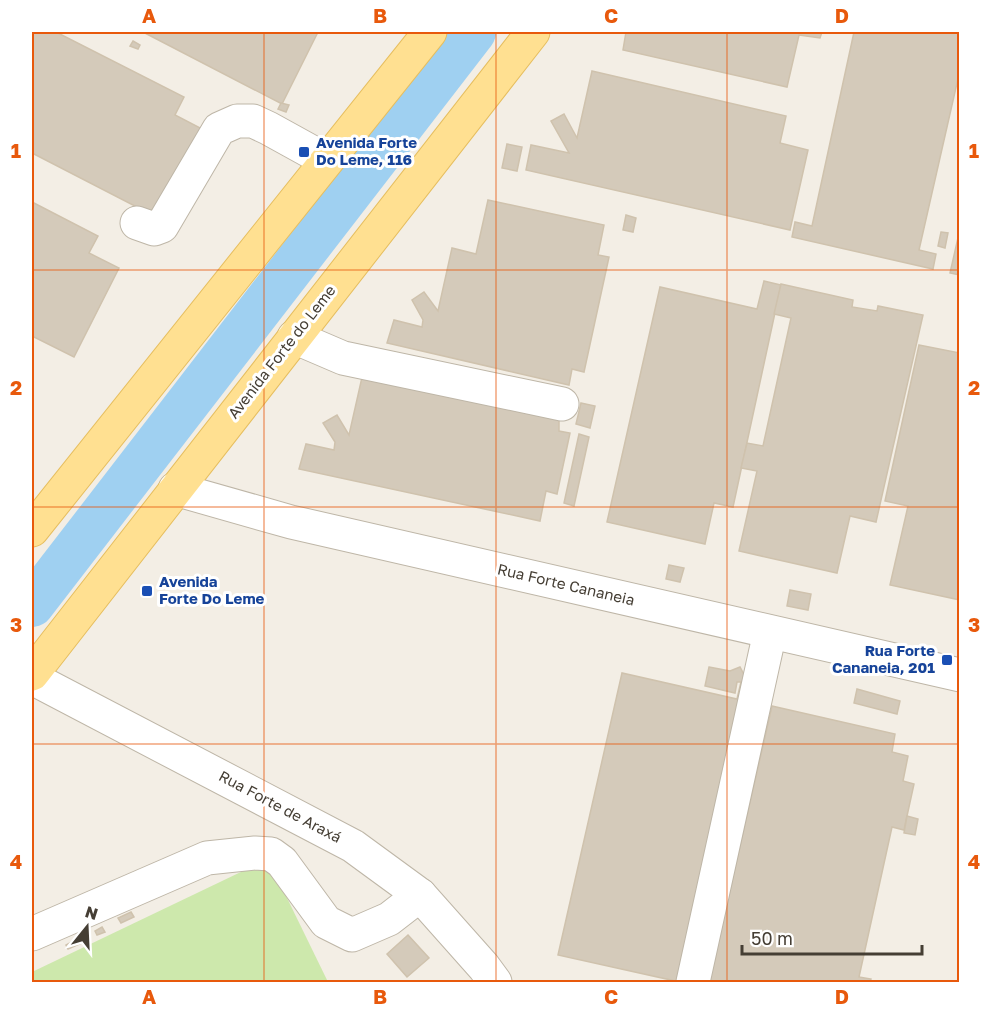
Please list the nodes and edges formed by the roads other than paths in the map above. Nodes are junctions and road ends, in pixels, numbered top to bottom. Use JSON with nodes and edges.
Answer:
{"nodes":[{"id":1,"x":430,"y":32,"type":"edge"},
{"id":2,"x":533,"y":32,"type":"edge"},
{"id":3,"x":326,"y":160,"type":"junction"},
{"id":4,"x":137,"y":224,"type":"dead end"},
{"id":5,"x":294,"y":337,"type":"junction"},
{"id":6,"x":562,"y":404,"type":"dead end"},
{"id":7,"x":175,"y":489,"type":"junction"},
{"id":8,"x":32,"y":530,"type":"edge"},
{"id":9,"x":770,"y":632,"type":"junction"},
{"id":10,"x":960,"y":675,"type":"edge"},
{"id":11,"x":32,"y":676,"type":"edge"},
{"id":12,"x":420,"y":895,"type":"junction"},
{"id":13,"x":32,"y":934,"type":"edge"},
{"id":14,"x":495,"y":982,"type":"edge"},
{"id":15,"x":693,"y":982,"type":"edge"}],
"edges":[{"from":1,"to":3,"type":"main road"},
{"from":2,"to":5,"type":"main road","name":"Avenida Forte do Leme"},
{"from":3,"to":4,"type":"street"},
{"from":3,"to":8,"type":"main road"},
{"from":5,"to":6,"type":"street"},
{"from":5,"to":7,"type":"main road","name":"Avenida Forte do Leme"},
{"from":7,"to":9,"type":"street","name":"Rua Forte Cananeia"},
{"from":7,"to":11,"type":"main road","name":"Avenida Forte do Leme"},
{"from":9,"to":10,"type":"street","name":"Rua Forte Cananeia"},
{"from":9,"to":15,"type":"street"},
{"from":11,"to":12,"type":"street","name":"Rua Forte de Araxá"},
{"from":12,"to":13,"type":"street"},
{"from":12,"to":14,"type":"street","name":"Rua Forte de Araxá"}]}
